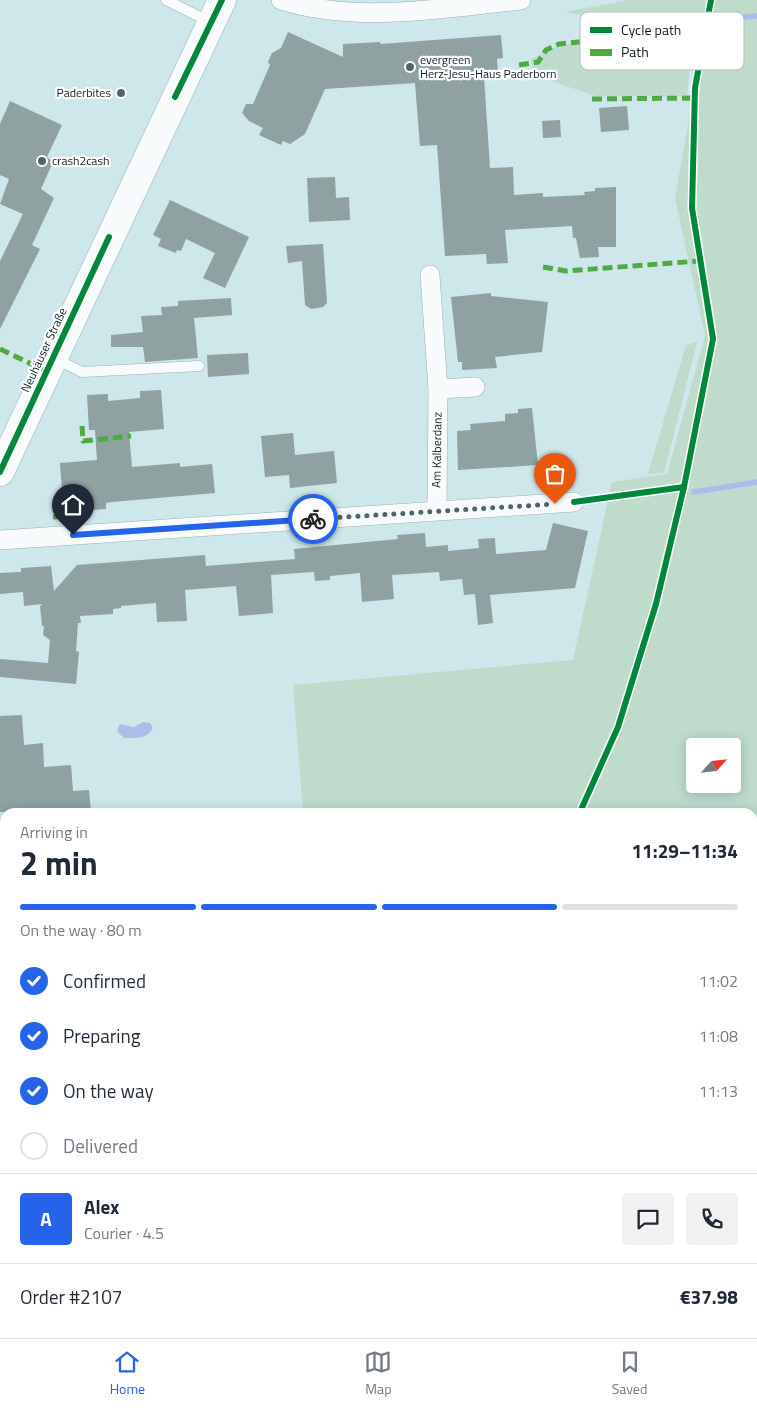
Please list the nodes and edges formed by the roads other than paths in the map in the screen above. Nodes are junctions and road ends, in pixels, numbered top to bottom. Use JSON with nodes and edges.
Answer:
{"nodes":[{"id":1,"x":166,"y":0,"type":"edge"},
{"id":2,"x":281,"y":0,"type":"edge"},
{"id":3,"x":521,"y":0,"type":"edge"},
{"id":4,"x":444,"y":4,"type":"edge"},
{"id":5,"x":216,"y":11,"type":"edge"},
{"id":6,"x":430,"y":275,"type":"dead end"},
{"id":7,"x":53,"y":358,"type":"junction"},
{"id":8,"x":199,"y":366,"type":"dead end"},
{"id":9,"x":475,"y":387,"type":"dead end"},
{"id":10,"x":438,"y":389,"type":"junction"},
{"id":11,"x":0,"y":472,"type":"edge"},
{"id":12,"x":574,"y":502,"type":"dead end"},
{"id":13,"x":437,"y":510,"type":"junction"},
{"id":14,"x":0,"y":540,"type":"edge"}],
"edges":[{"from":1,"to":5,"type":"lane"},
{"from":2,"to":4,"type":"street"},
{"from":3,"to":4,"type":"street"},
{"from":5,"to":7,"type":"main road","name":"Neuhäuser Straße"},
{"from":6,"to":10,"type":"street","name":"Am Kalberdanz"},
{"from":7,"to":8,"type":"lane"},
{"from":7,"to":11,"type":"main road","name":"Neuhäuser Straße"},
{"from":9,"to":10,"type":"street"},
{"from":10,"to":13,"type":"street","name":"Am Kalberdanz"},
{"from":12,"to":13,"type":"street"},
{"from":13,"to":14,"type":"street"}]}
